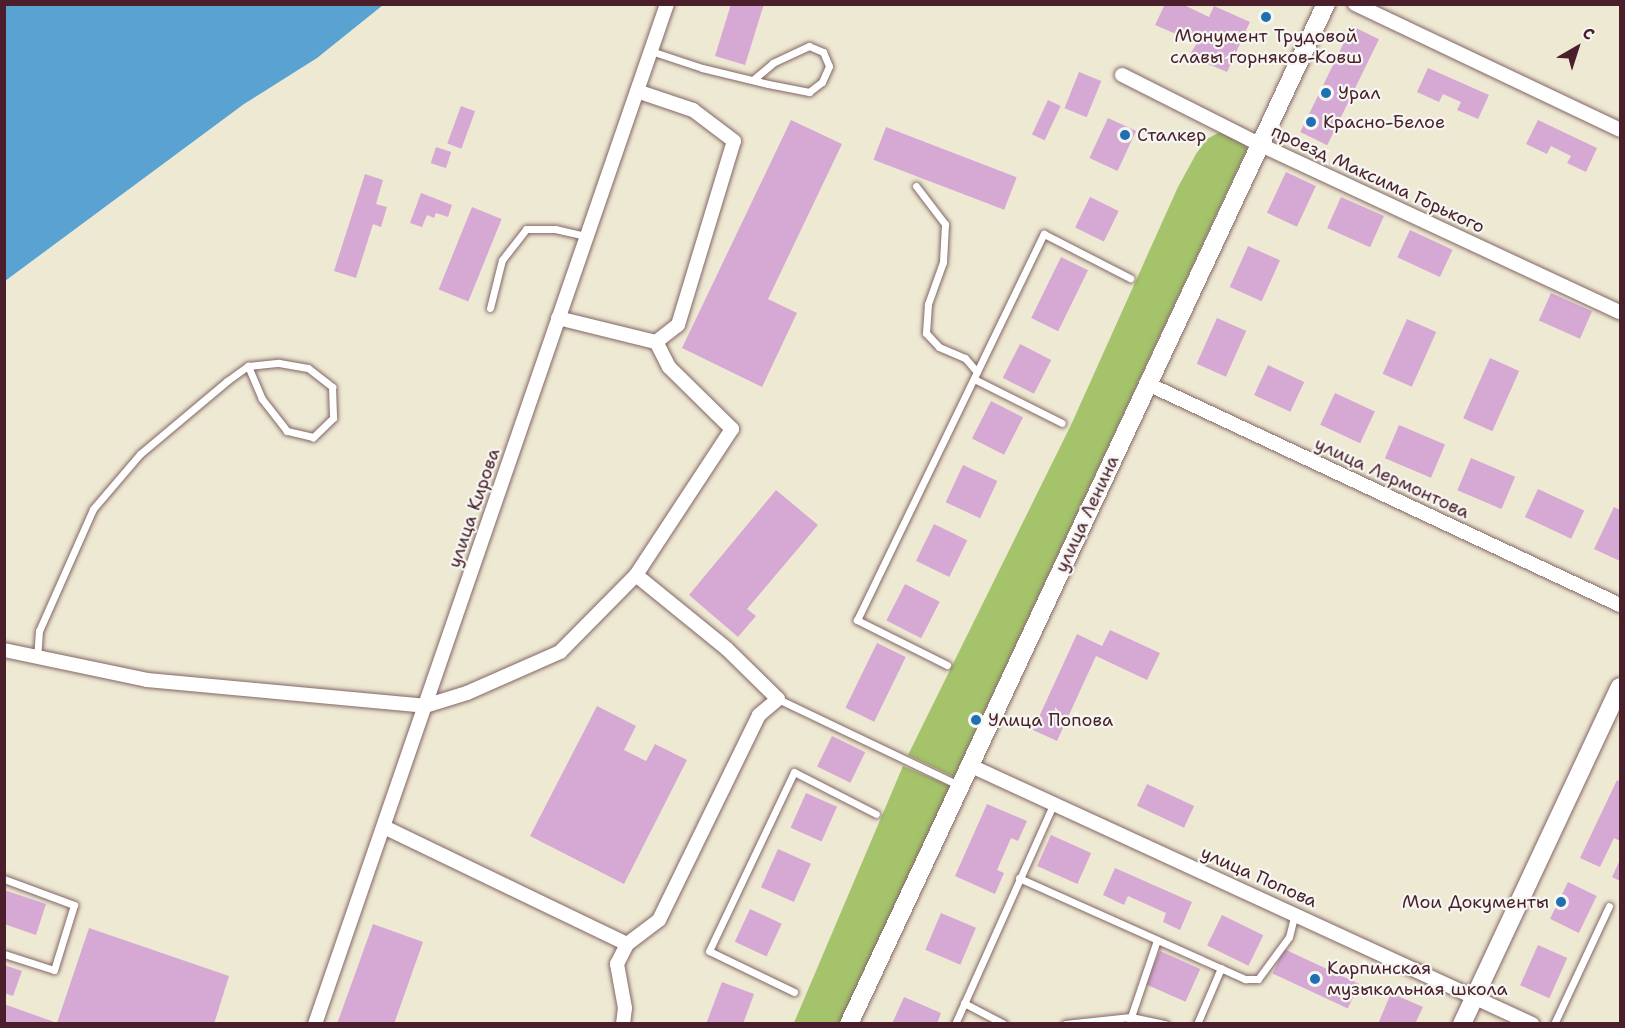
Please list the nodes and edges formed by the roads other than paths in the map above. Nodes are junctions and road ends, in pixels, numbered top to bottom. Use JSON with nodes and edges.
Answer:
{"nodes":[{"id":1,"x":667,"y":4,"type":"edge"},
{"id":2,"x":1326,"y":4,"type":"edge"},
{"id":3,"x":1355,"y":4,"type":"edge"},
{"id":4,"x":651,"y":51,"type":"junction"},
{"id":5,"x":1122,"y":75,"type":"dead end"},
{"id":6,"x":753,"y":80,"type":"dead end"},
{"id":7,"x":637,"y":91,"type":"junction"},
{"id":8,"x":1620,"y":130,"type":"edge"},
{"id":9,"x":1259,"y":144,"type":"junction"},
{"id":10,"x":916,"y":186,"type":"dead end"},
{"id":11,"x":586,"y":236,"type":"junction"},
{"id":12,"x":1130,"y":278,"type":"dead end"},
{"id":13,"x":490,"y":308,"type":"dead end"},
{"id":14,"x":1620,"y":312,"type":"edge"},
{"id":15,"x":558,"y":318,"type":"junction"},
{"id":16,"x":656,"y":342,"type":"junction"},
{"id":17,"x":248,"y":366,"type":"junction"},
{"id":18,"x":975,"y":375,"type":"junction"},
{"id":19,"x":1148,"y":384,"type":"junction"},
{"id":20,"x":1062,"y":423,"type":"dead end"},
{"id":21,"x":636,"y":575,"type":"junction"},
{"id":22,"x":1620,"y":605,"type":"edge"},
{"id":23,"x":4,"y":650,"type":"edge"},
{"id":24,"x":37,"y":659,"type":"junction"},
{"id":25,"x":947,"y":665,"type":"dead end"},
{"id":26,"x":1620,"y":687,"type":"edge"},
{"id":27,"x":778,"y":699,"type":"junction"},
{"id":28,"x":425,"y":706,"type":"junction"},
{"id":29,"x":969,"y":765,"type":"junction"},
{"id":30,"x":960,"y":786,"type":"junction"},
{"id":31,"x":1054,"y":803,"type":"junction"},
{"id":32,"x":876,"y":814,"type":"dead end"},
{"id":33,"x":384,"y":827,"type":"junction"},
{"id":34,"x":1019,"y":878,"type":"junction"},
{"id":35,"x":4,"y":879,"type":"edge"},
{"id":36,"x":1609,"y":906,"type":"dead end"},
{"id":37,"x":1295,"y":913,"type":"junction"},
{"id":38,"x":1157,"y":940,"type":"junction"},
{"id":39,"x":627,"y":944,"type":"junction"},
{"id":40,"x":4,"y":954,"type":"edge"},
{"id":41,"x":1221,"y":968,"type":"junction"},
{"id":42,"x":794,"y":992,"type":"dead end"},
{"id":43,"x":1475,"y":996,"type":"junction"},
{"id":44,"x":964,"y":1003,"type":"junction"},
{"id":45,"x":1130,"y":1020,"type":"edge"},
{"id":46,"x":315,"y":1023,"type":"edge"},
{"id":47,"x":623,"y":1023,"type":"edge"},
{"id":48,"x":849,"y":1023,"type":"edge"},
{"id":49,"x":955,"y":1023,"type":"edge"},
{"id":50,"x":1004,"y":1023,"type":"edge"},
{"id":51,"x":1065,"y":1023,"type":"edge"},
{"id":52,"x":1165,"y":1023,"type":"edge"},
{"id":53,"x":1197,"y":1023,"type":"edge"},
{"id":54,"x":1462,"y":1023,"type":"edge"},
{"id":55,"x":1532,"y":1023,"type":"edge"},
{"id":56,"x":1554,"y":1023,"type":"edge"}],
"edges":[{"from":1,"to":4,"type":"street","name":"улица Кирова"},
{"from":2,"to":9,"type":"street","name":"улица Ленина"},
{"from":3,"to":8,"type":"street"},
{"from":4,"to":6,"type":"lane"},
{"from":4,"to":7,"type":"street","name":"улица Кирова"},
{"from":5,"to":9,"type":"street","name":"проезд Максима Горького"},
{"from":7,"to":11,"type":"street","name":"улица Кирова"},
{"from":7,"to":16,"type":"street"},
{"from":9,"to":14,"type":"street","name":"проезд Максима Горького"},
{"from":9,"to":19,"type":"street","name":"улица Ленина"},
{"from":10,"to":18,"type":"lane"},
{"from":11,"to":13,"type":"lane"},
{"from":11,"to":15,"type":"street","name":"улица Кирова"},
{"from":12,"to":18,"type":"lane"},
{"from":15,"to":16,"type":"street"},
{"from":15,"to":28,"type":"street","name":"улица Кирова"},
{"from":16,"to":21,"type":"street"},
{"from":17,"to":17,"type":"lane"},
{"from":17,"to":24,"type":"lane"},
{"from":18,"to":20,"type":"lane"},
{"from":18,"to":25,"type":"lane"},
{"from":19,"to":22,"type":"street","name":"улица Лермонтова"},
{"from":19,"to":29,"type":"street","name":"улица Ленина"},
{"from":21,"to":27,"type":"street"},
{"from":21,"to":28,"type":"street"},
{"from":23,"to":24,"type":"street"},
{"from":24,"to":28,"type":"street"},
{"from":26,"to":43,"type":"street"},
{"from":27,"to":30,"type":"lane"},
{"from":27,"to":39,"type":"street"},
{"from":28,"to":33,"type":"street","name":"улица Кирова"},
{"from":29,"to":30,"type":"street","name":"улица Ленина"},
{"from":29,"to":31,"type":"street","name":"улица Попова"},
{"from":30,"to":48,"type":"street","name":"улица Ленина"},
{"from":31,"to":34,"type":"lane"},
{"from":31,"to":37,"type":"street","name":"улица Попова"},
{"from":32,"to":42,"type":"lane"},
{"from":33,"to":39,"type":"street"},
{"from":33,"to":46,"type":"street","name":"улица Кирова"},
{"from":34,"to":38,"type":"lane"},
{"from":34,"to":44,"type":"lane"},
{"from":35,"to":40,"type":"lane"},
{"from":36,"to":56,"type":"lane"},
{"from":37,"to":41,"type":"lane"},
{"from":37,"to":43,"type":"street","name":"улица Попова"},
{"from":38,"to":41,"type":"lane"},
{"from":38,"to":45,"type":"lane"},
{"from":39,"to":47,"type":"street"},
{"from":41,"to":53,"type":"lane"},
{"from":43,"to":54,"type":"street"},
{"from":43,"to":55,"type":"street","name":"улица Попова"},
{"from":44,"to":49,"type":"lane"},
{"from":44,"to":50,"type":"lane"},
{"from":45,"to":51,"type":"lane"},
{"from":45,"to":52,"type":"lane"}]}
